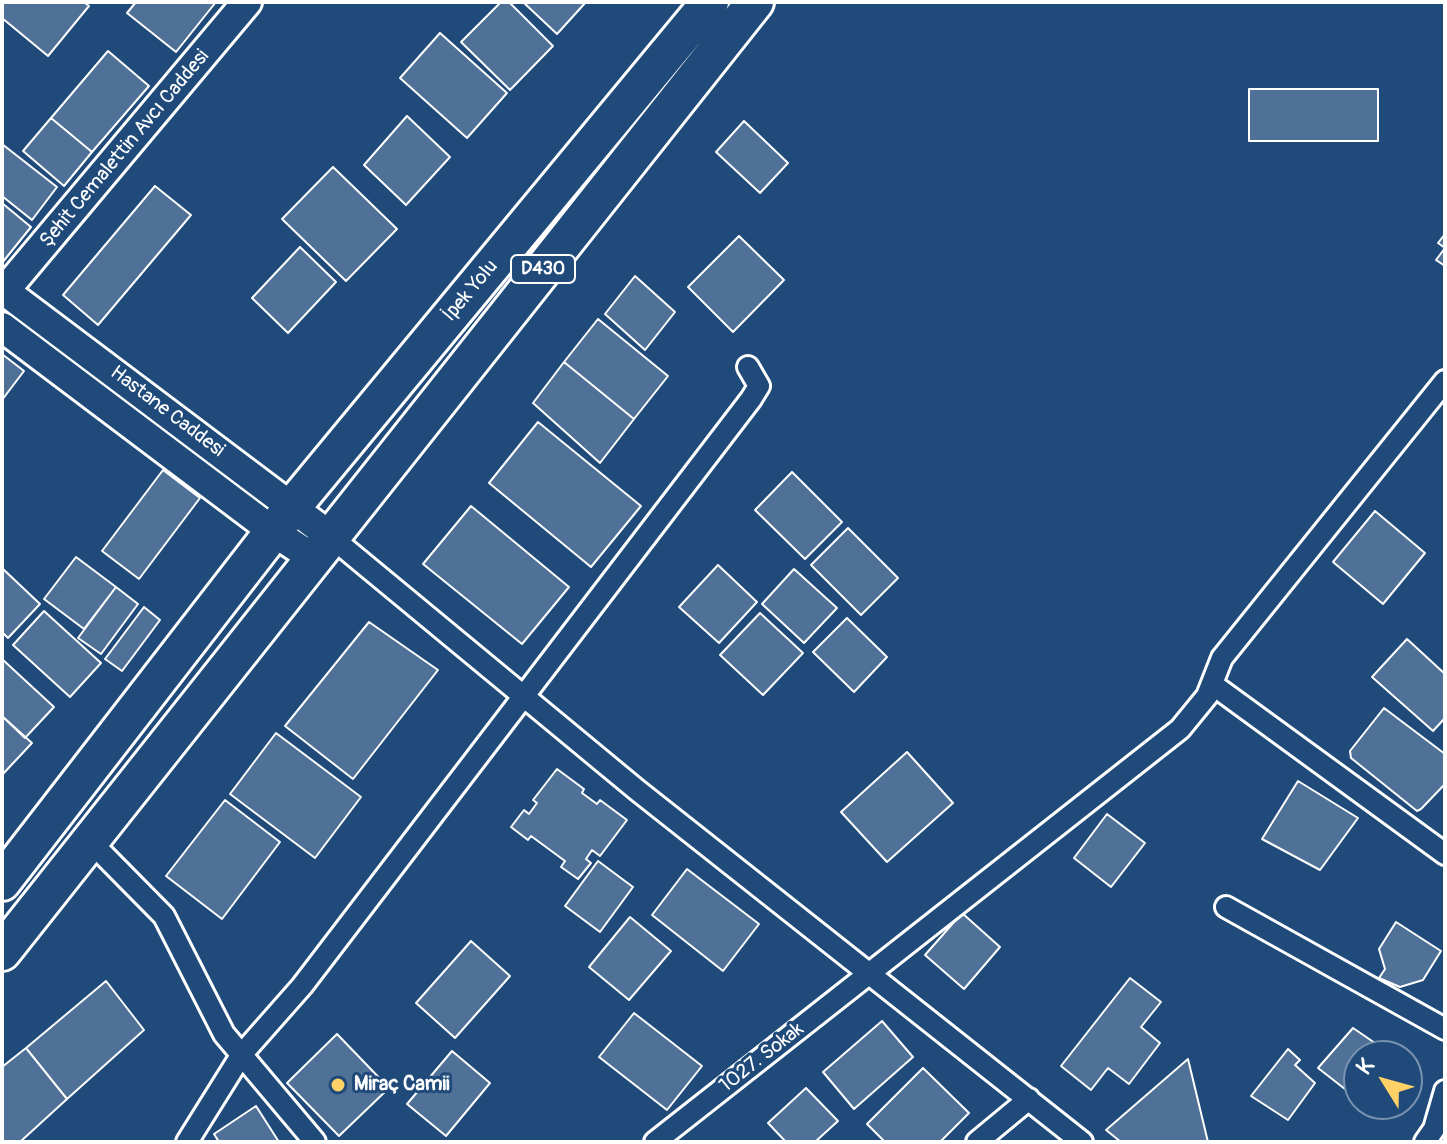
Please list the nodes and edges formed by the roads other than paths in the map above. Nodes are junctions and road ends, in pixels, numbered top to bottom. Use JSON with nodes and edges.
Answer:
{"nodes":[{"id":1,"x":247,"y":2,"type":"edge"},
{"id":2,"x":710,"y":2,"type":"edge"},
{"id":3,"x":755,"y":2,"type":"edge"},
{"id":4,"x":3,"y":292,"type":"edge"},
{"id":5,"x":2,"y":327,"type":"edge"},
{"id":6,"x":748,"y":367,"type":"dead end"},
{"id":7,"x":1445,"y":381,"type":"edge"},
{"id":8,"x":284,"y":519,"type":"junction"},
{"id":9,"x":322,"y":547,"type":"junction"},
{"id":10,"x":1212,"y":684,"type":"junction"},
{"id":11,"x":524,"y":698,"type":"junction"},
{"id":12,"x":89,"y":840,"type":"junction"},
{"id":13,"x":1445,"y":854,"type":"edge"},
{"id":14,"x":2,"y":882,"type":"edge"},
{"id":15,"x":1226,"y":907,"type":"dead end"},
{"id":16,"x":2,"y":952,"type":"edge"},
{"id":17,"x":869,"y":974,"type":"junction"},
{"id":18,"x":1445,"y":1029,"type":"edge"},
{"id":19,"x":242,"y":1054,"type":"junction"},
{"id":20,"x":1445,"y":1091,"type":"edge"},
{"id":21,"x":1029,"y":1099,"type":"junction"},
{"id":22,"x":187,"y":1142,"type":"edge"},
{"id":23,"x":315,"y":1142,"type":"edge"},
{"id":24,"x":655,"y":1142,"type":"edge"},
{"id":25,"x":977,"y":1142,"type":"edge"},
{"id":26,"x":1082,"y":1142,"type":"edge"},
{"id":27,"x":1425,"y":1142,"type":"edge"}],
"edges":[{"from":1,"to":4,"type":"main road","name":"Şehit Cemalettin Avcı Caddesi"},
{"from":2,"to":8,"type":"highway","name":"İpek Yolu","number":"D430"},
{"from":3,"to":9,"type":"highway","number":"D430"},
{"from":4,"to":8,"type":"main road","name":"Hastane Caddesi"},
{"from":5,"to":8,"type":"main road","name":"Hastane Caddesi"},
{"from":6,"to":11,"type":"street"},
{"from":7,"to":10,"type":"street","name":"1027. Sokak"},
{"from":8,"to":9,"type":"main road","name":"Hastane Caddesi"},
{"from":8,"to":14,"type":"highway","number":"D430"},
{"from":9,"to":11,"type":"street"},
{"from":9,"to":12,"type":"highway","number":"D430"},
{"from":10,"to":13,"type":"street"},
{"from":10,"to":17,"type":"street","name":"1027. Sokak"},
{"from":11,"to":17,"type":"street"},
{"from":11,"to":19,"type":"street"},
{"from":12,"to":16,"type":"highway","number":"D430"},
{"from":12,"to":19,"type":"street"},
{"from":15,"to":18,"type":"street"},
{"from":17,"to":21,"type":"street"},
{"from":17,"to":24,"type":"street","name":"1027. Sokak"},
{"from":19,"to":22,"type":"street"},
{"from":19,"to":23,"type":"street"},
{"from":20,"to":27,"type":"street"},
{"from":21,"to":25,"type":"street"},
{"from":21,"to":26,"type":"street"}]}
